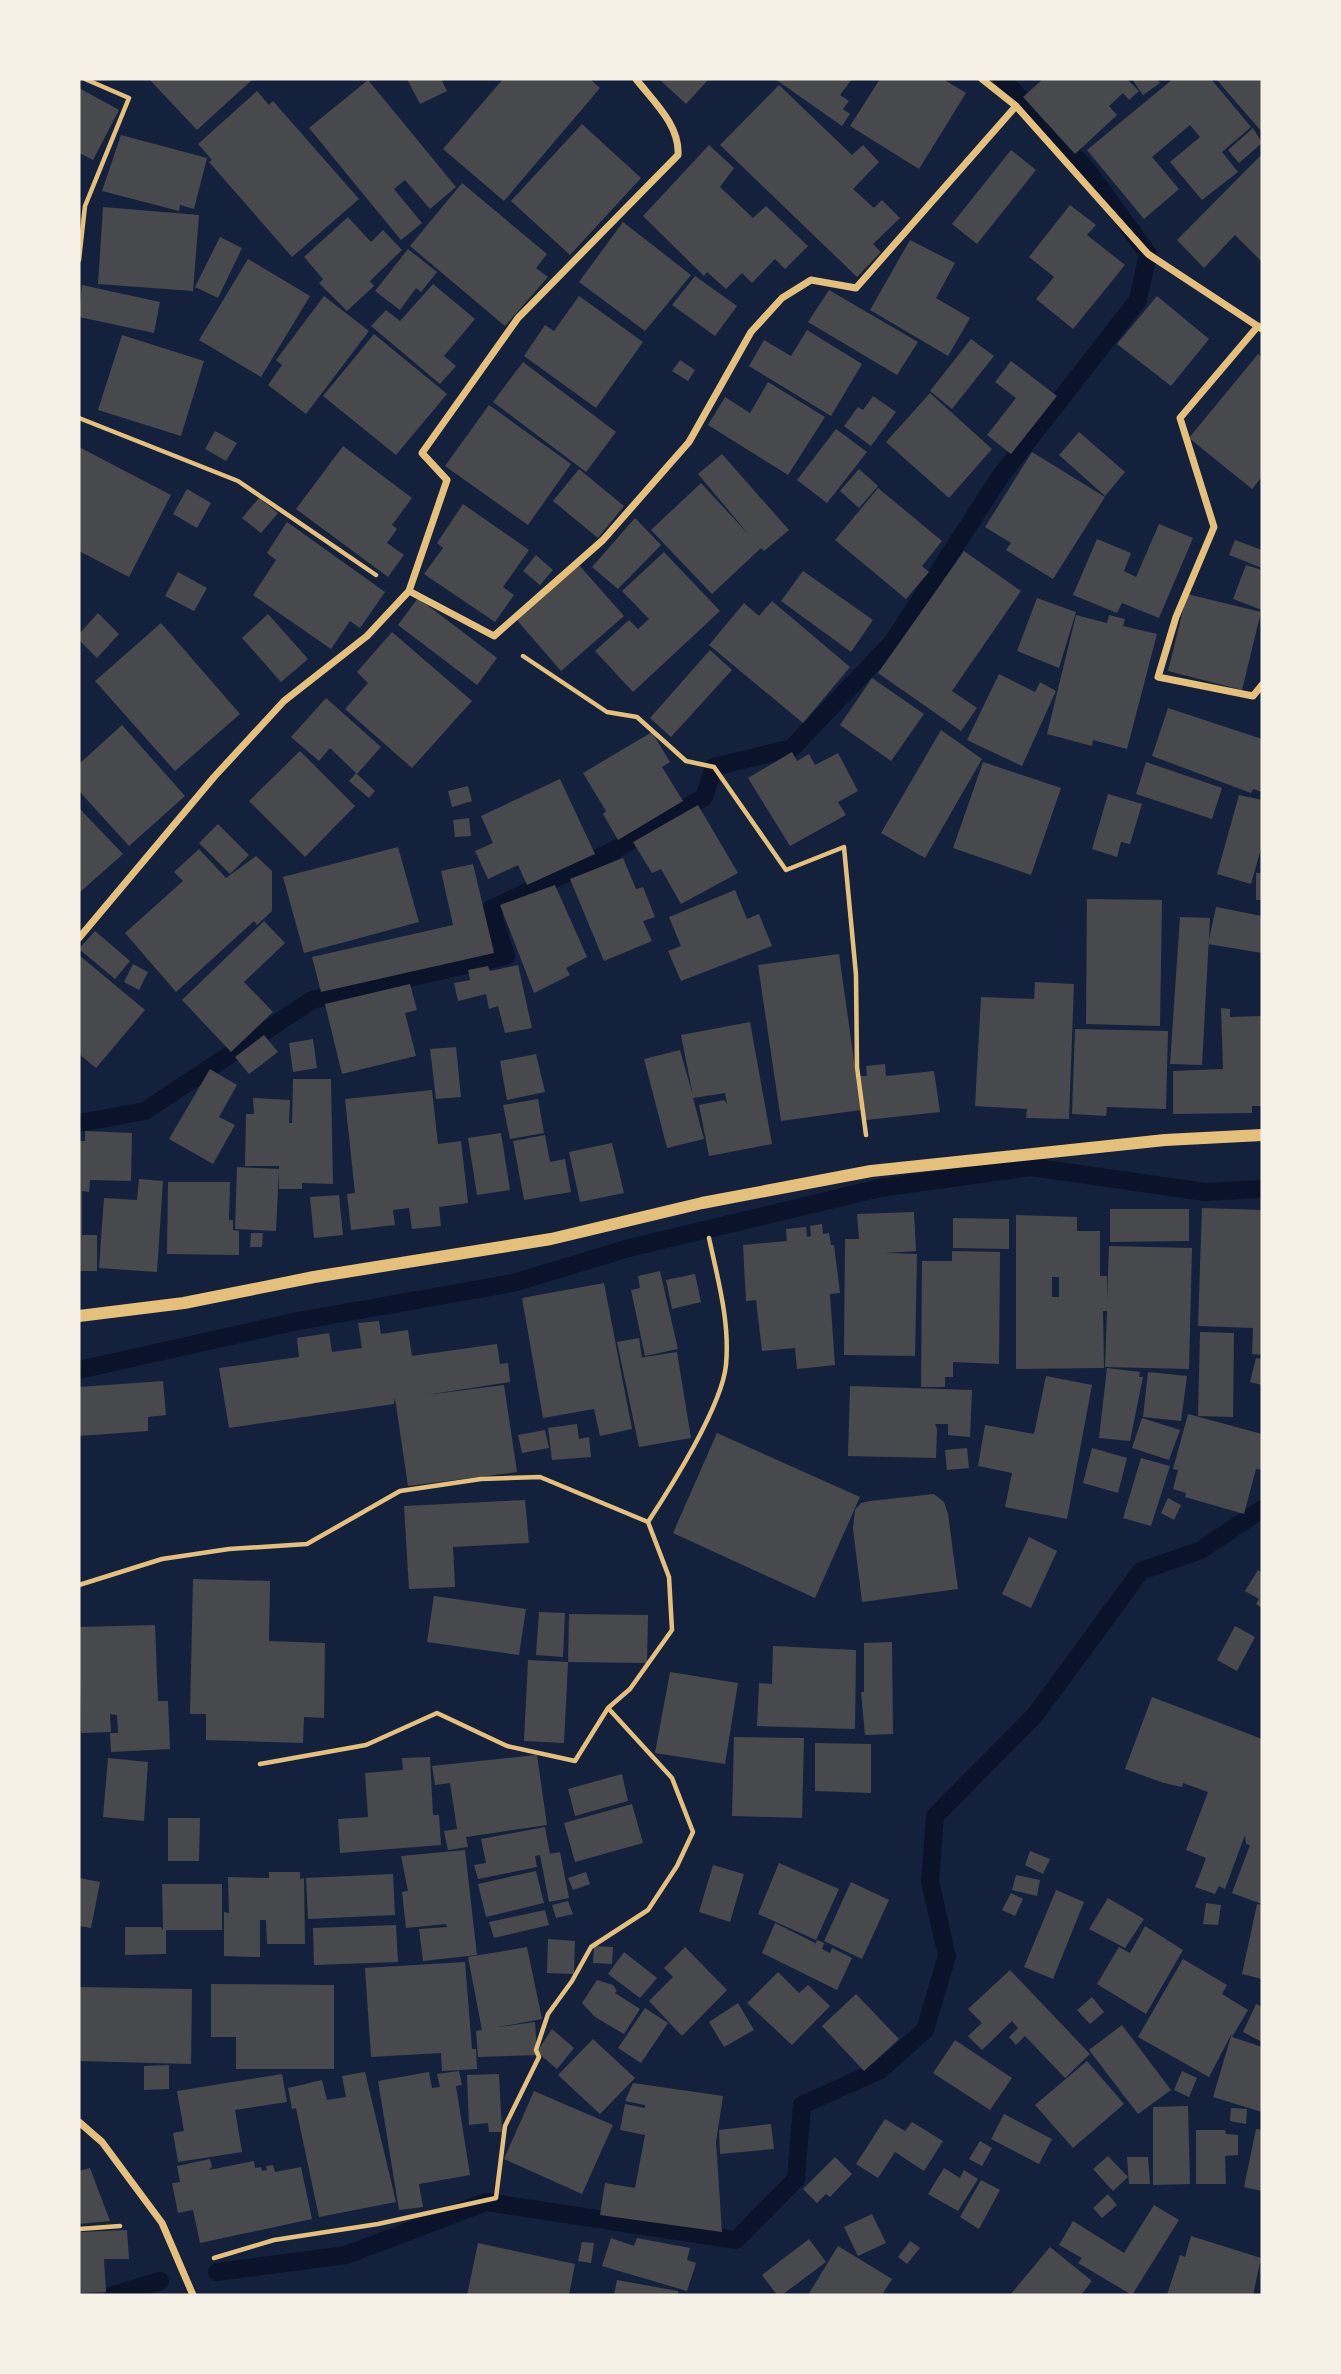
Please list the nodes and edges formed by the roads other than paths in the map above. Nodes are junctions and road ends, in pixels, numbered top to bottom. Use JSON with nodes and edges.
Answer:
{"nodes":[{"id":1,"x":636,"y":79,"type":"edge"},
{"id":2,"x":982,"y":79,"type":"edge"},
{"id":3,"x":1016,"y":106,"type":"junction"},
{"id":4,"x":1260,"y":328,"type":"edge"},
{"id":5,"x":409,"y":591,"type":"junction"},
{"id":6,"x":1262,"y":685,"type":"edge"},
{"id":7,"x":79,"y":938,"type":"edge"},
{"id":8,"x":1262,"y":1135,"type":"edge"},
{"id":9,"x":79,"y":1316,"type":"edge"},
{"id":10,"x":79,"y":2122,"type":"edge"},
{"id":11,"x":193,"y":2295,"type":"edge"}],
"edges":[{"from":1,"to":5,"type":"street"},
{"from":2,"to":3,"type":"street"},
{"from":3,"to":4,"type":"street"},
{"from":3,"to":5,"type":"street"},
{"from":4,"to":6,"type":"street"},
{"from":5,"to":7,"type":"street"},
{"from":8,"to":9,"type":"street"},
{"from":10,"to":11,"type":"street"}]}
